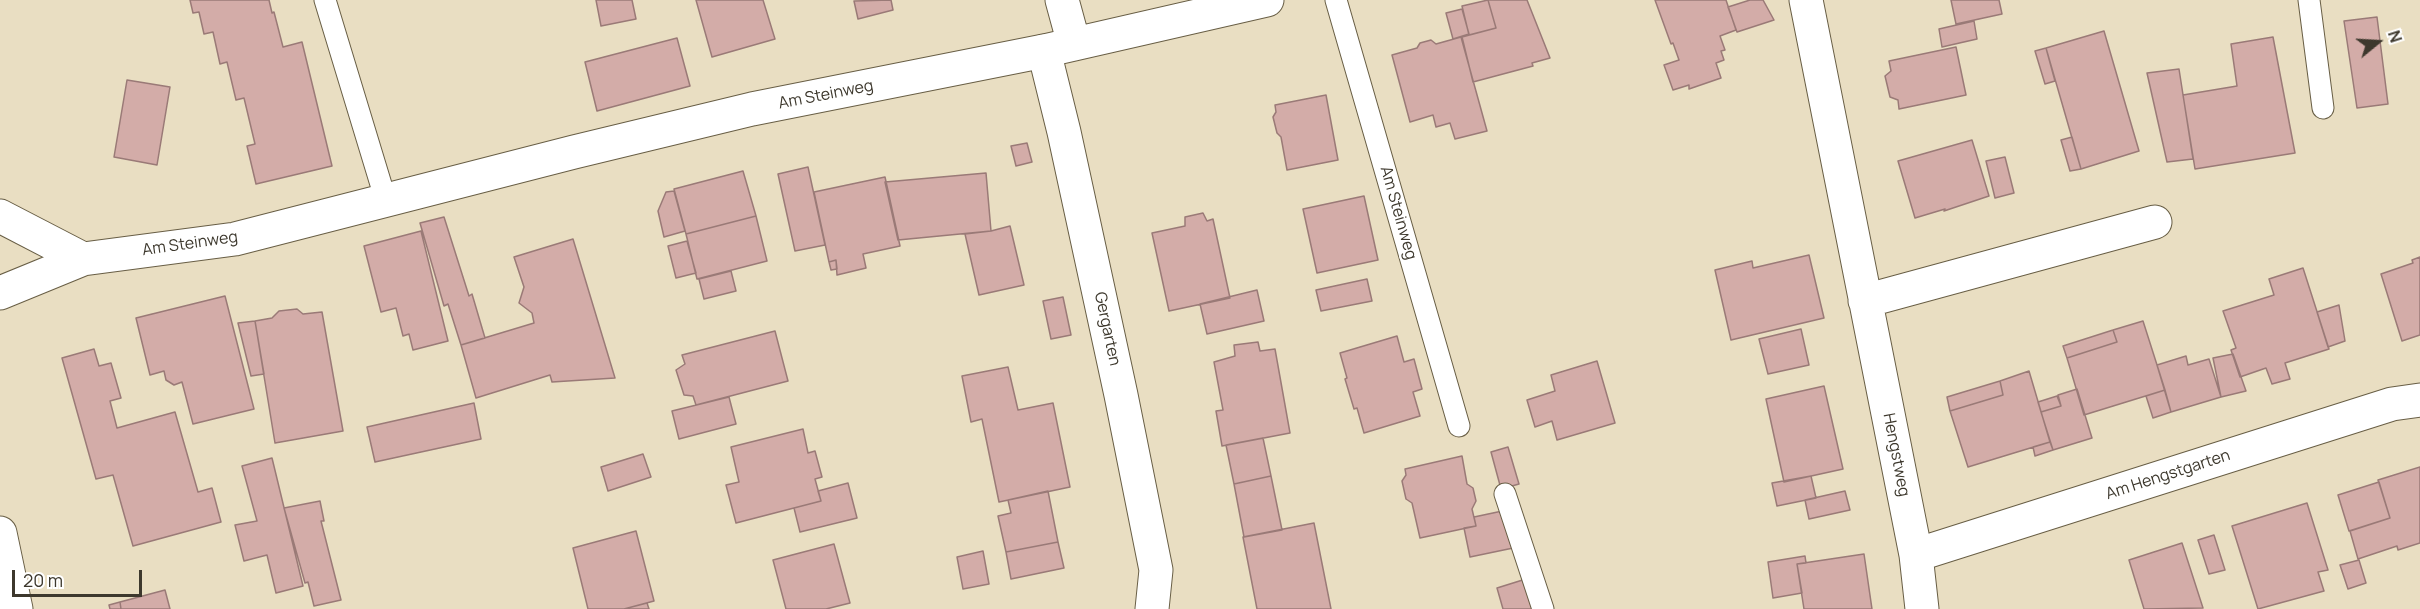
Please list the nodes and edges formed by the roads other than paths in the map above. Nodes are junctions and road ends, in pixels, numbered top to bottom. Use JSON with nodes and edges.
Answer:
{"nodes":[{"id":1,"x":325,"y":0,"type":"edge"},
{"id":2,"x":1062,"y":0,"type":"edge"},
{"id":3,"x":1267,"y":0,"type":"edge"},
{"id":4,"x":1336,"y":0,"type":"edge"},
{"id":5,"x":1806,"y":0,"type":"edge"},
{"id":6,"x":2309,"y":0,"type":"edge"},
{"id":7,"x":1059,"y":48,"type":"junction"},
{"id":8,"x":2323,"y":108,"type":"dead end"},
{"id":9,"x":386,"y":201,"type":"junction"},
{"id":10,"x":0,"y":216,"type":"edge"},
{"id":11,"x":2155,"y":222,"type":"dead end"},
{"id":12,"x":83,"y":259,"type":"junction"},
{"id":13,"x":0,"y":292,"type":"edge"},
{"id":14,"x":1865,"y":301,"type":"junction"},
{"id":15,"x":2420,"y":400,"type":"edge"},
{"id":16,"x":1459,"y":426,"type":"dead end"},
{"id":17,"x":1505,"y":494,"type":"dead end"},
{"id":18,"x":0,"y":533,"type":"edge"},
{"id":19,"x":1916,"y":555,"type":"junction"},
{"id":20,"x":16,"y":609,"type":"edge"},
{"id":21,"x":1152,"y":609,"type":"edge"},
{"id":22,"x":1544,"y":609,"type":"edge"},
{"id":23,"x":1922,"y":609,"type":"edge"}],
"edges":[{"from":1,"to":9,"type":"lane"},
{"from":2,"to":7,"type":"street","name":"Gergarten"},
{"from":3,"to":7,"type":"street","name":"Am Steinweg"},
{"from":4,"to":16,"type":"lane","name":"Am Steinweg"},
{"from":5,"to":14,"type":"street","name":"Hengstweg"},
{"from":6,"to":8,"type":"lane"},
{"from":7,"to":9,"type":"street","name":"Am Steinweg"},
{"from":7,"to":21,"type":"street","name":"Gergarten"},
{"from":9,"to":12,"type":"street","name":"Am Steinweg"},
{"from":10,"to":12,"type":"street"},
{"from":11,"to":14,"type":"street"},
{"from":12,"to":13,"type":"street","name":"Am Steinweg"},
{"from":14,"to":19,"type":"street","name":"Hengstweg"},
{"from":15,"to":19,"type":"street","name":"Am Hengstgarten"},
{"from":17,"to":22,"type":"lane"},
{"from":18,"to":20,"type":"street"},
{"from":19,"to":23,"type":"street","name":"Hengstweg"}]}
